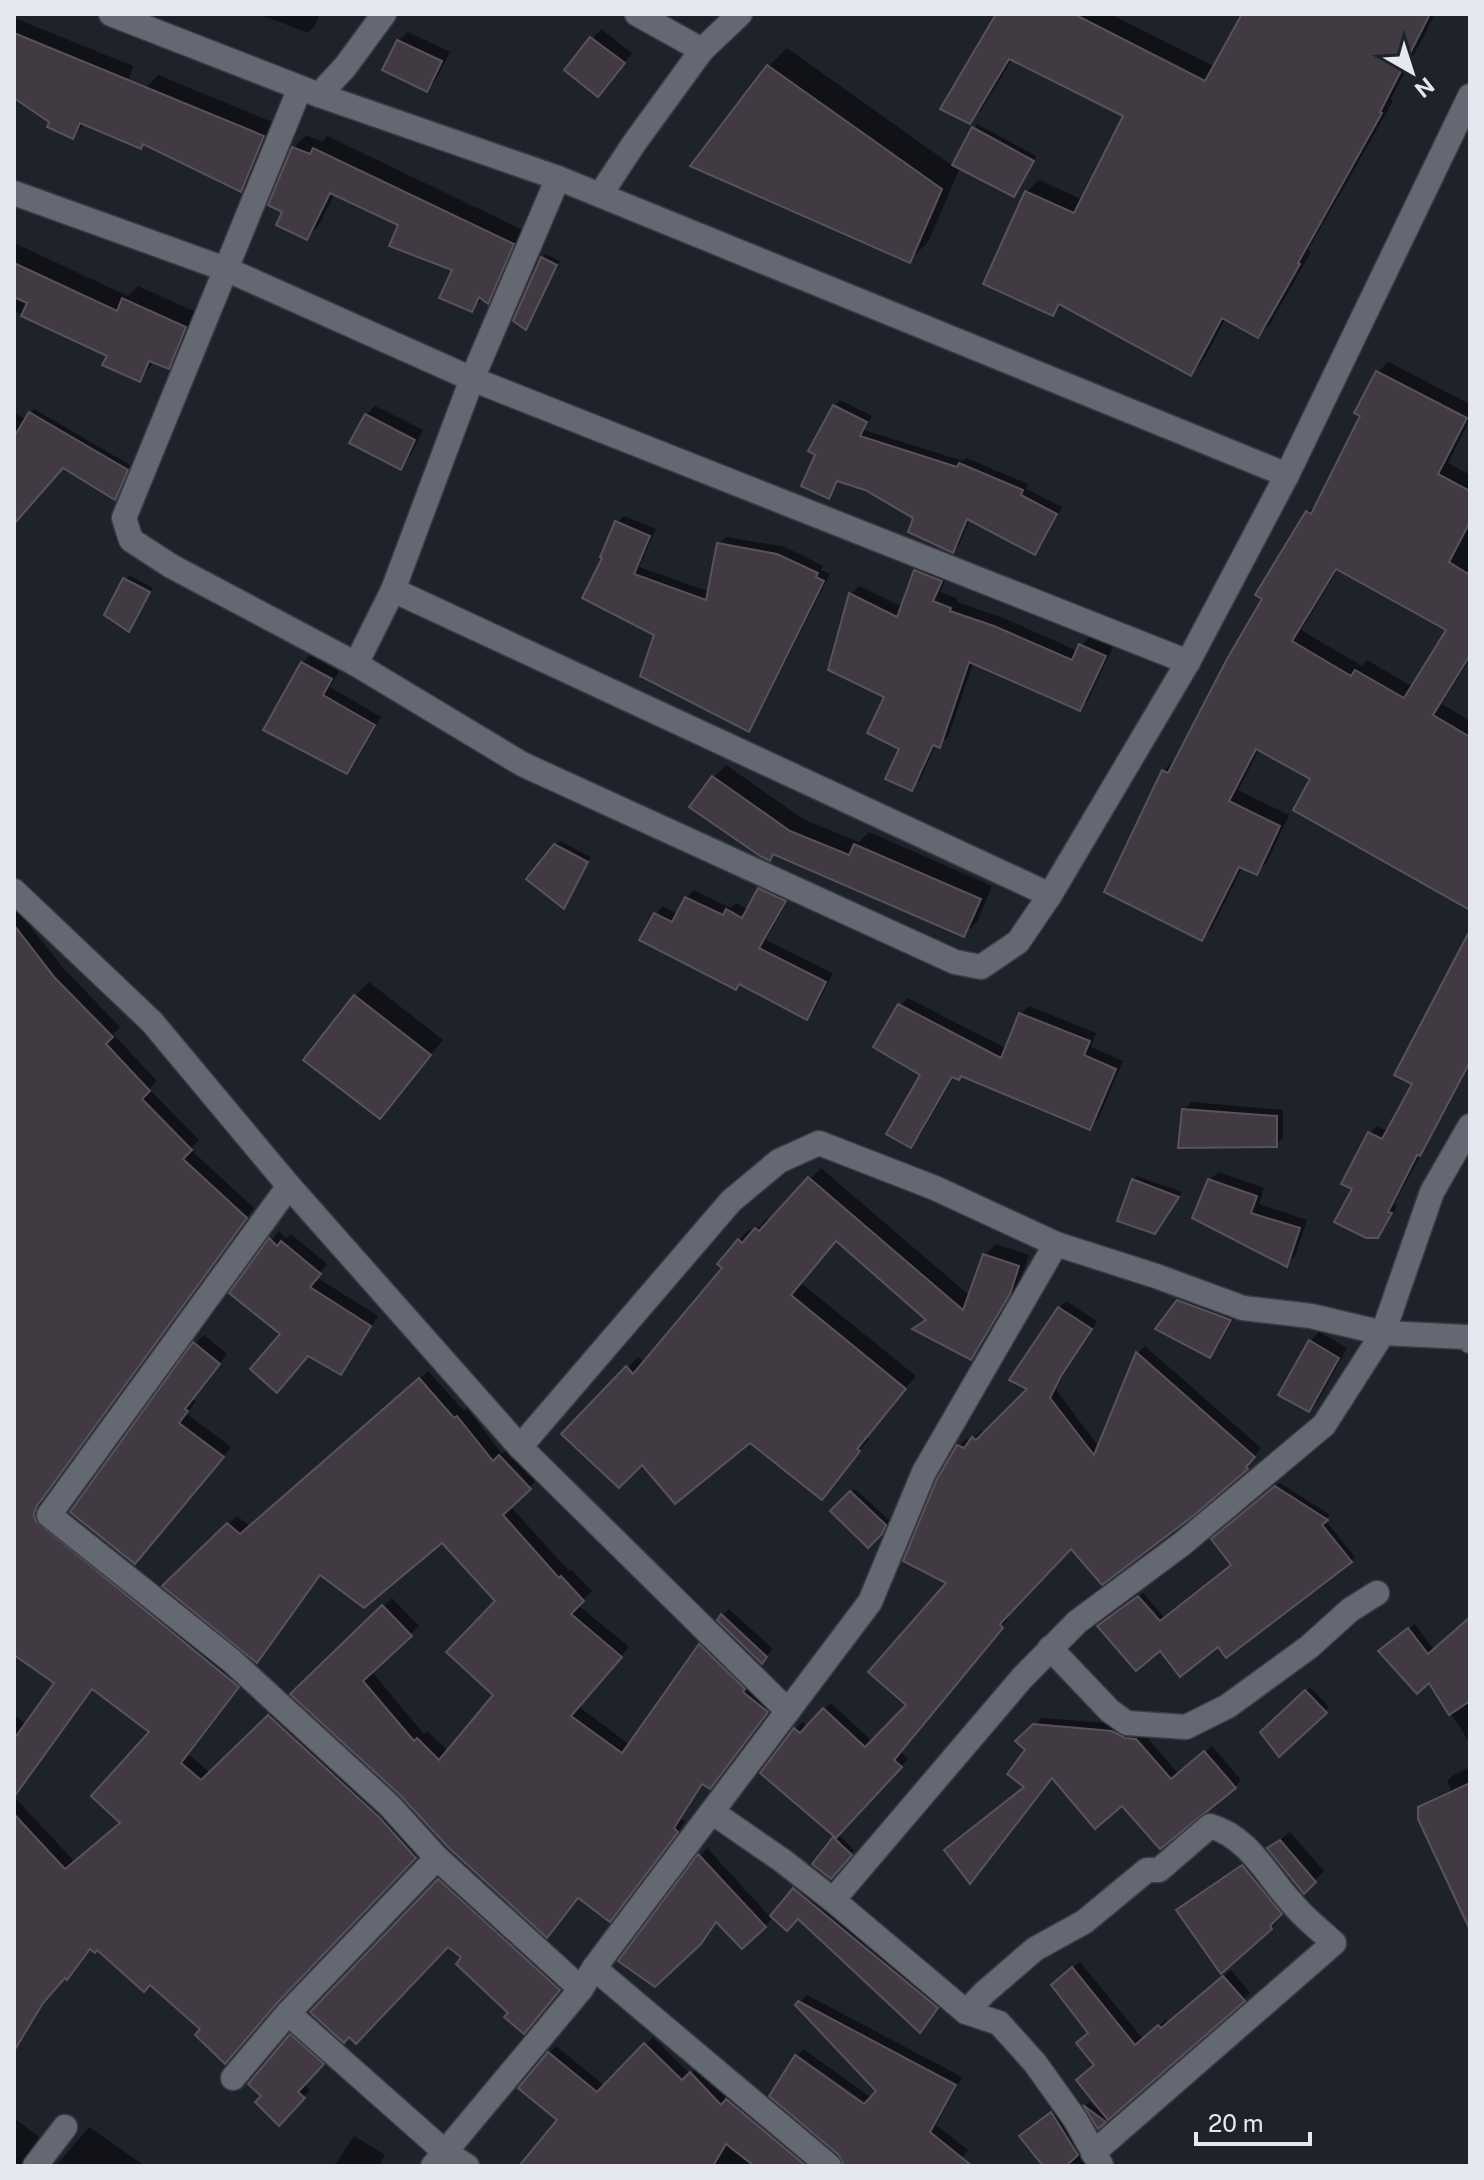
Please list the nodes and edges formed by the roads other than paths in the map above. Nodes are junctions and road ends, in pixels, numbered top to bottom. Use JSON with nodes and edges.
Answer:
{"nodes":[{"id":1,"x":111,"y":14,"type":"edge"},
{"id":2,"x":384,"y":14,"type":"edge"},
{"id":3,"x":637,"y":14,"type":"edge"},
{"id":4,"x":740,"y":14,"type":"edge"},
{"id":5,"x":702,"y":50,"type":"junction"},
{"id":6,"x":310,"y":92,"type":"junction"},
{"id":7,"x":1470,"y":96,"type":"edge"},
{"id":8,"x":558,"y":178,"type":"junction"},
{"id":9,"x":14,"y":193,"type":"edge"},
{"id":10,"x":600,"y":195,"type":"junction"},
{"id":11,"x":228,"y":270,"type":"junction"},
{"id":12,"x":472,"y":379,"type":"junction"},
{"id":13,"x":1287,"y":475,"type":"junction"},
{"id":14,"x":393,"y":590,"type":"junction"},
{"id":15,"x":1188,"y":662,"type":"junction"},
{"id":16,"x":356,"y":664,"type":"junction"},
{"id":17,"x":14,"y":891,"type":"edge"},
{"id":18,"x":1050,"y":895,"type":"junction"},
{"id":19,"x":1470,"y":1126,"type":"edge"},
{"id":20,"x":289,"y":1186,"type":"junction"},
{"id":21,"x":1056,"y":1244,"type":"junction"},
{"id":22,"x":1383,"y":1333,"type":"junction"},
{"id":23,"x":1470,"y":1341,"type":"edge"},
{"id":24,"x":520,"y":1447,"type":"junction"},
{"id":25,"x":1377,"y":1593,"type":"dead end"},
{"id":26,"x":1050,"y":1648,"type":"junction"},
{"id":27,"x":788,"y":1711,"type":"junction"},
{"id":28,"x":712,"y":1812,"type":"junction"},
{"id":29,"x":437,"y":1858,"type":"junction"},
{"id":30,"x":833,"y":1900,"type":"junction"},
{"id":31,"x":594,"y":1968,"type":"junction"},
{"id":32,"x":581,"y":1989,"type":"junction"},
{"id":33,"x":966,"y":2012,"type":"junction"},
{"id":34,"x":288,"y":2013,"type":"junction"},
{"id":35,"x":233,"y":2078,"type":"dead end"},
{"id":36,"x":65,"y":2127,"type":"dead end"},
{"id":37,"x":439,"y":2159,"type":"edge"},
{"id":38,"x":1097,"y":2160,"type":"edge"},
{"id":39,"x":35,"y":2166,"type":"edge"},
{"id":40,"x":467,"y":2166,"type":"edge"},
{"id":41,"x":829,"y":2166,"type":"edge"}],
"edges":[{"from":1,"to":6,"type":"street"},
{"from":2,"to":6,"type":"street"},
{"from":3,"to":5,"type":"street"},
{"from":4,"to":5,"type":"street"},
{"from":5,"to":10,"type":"street"},
{"from":6,"to":8,"type":"street"},
{"from":6,"to":11,"type":"street"},
{"from":7,"to":13,"type":"street"},
{"from":8,"to":10,"type":"street"},
{"from":8,"to":12,"type":"street"},
{"from":9,"to":11,"type":"street"},
{"from":10,"to":13,"type":"street"},
{"from":11,"to":12,"type":"street"},
{"from":11,"to":16,"type":"street"},
{"from":12,"to":14,"type":"street"},
{"from":12,"to":15,"type":"street"},
{"from":13,"to":15,"type":"street"},
{"from":14,"to":16,"type":"street"},
{"from":14,"to":18,"type":"street"},
{"from":15,"to":18,"type":"street"},
{"from":16,"to":18,"type":"street"},
{"from":17,"to":20,"type":"street"},
{"from":19,"to":22,"type":"street"},
{"from":20,"to":24,"type":"street"},
{"from":20,"to":29,"type":"street"},
{"from":21,"to":22,"type":"street"},
{"from":21,"to":24,"type":"street"},
{"from":21,"to":27,"type":"street"},
{"from":22,"to":23,"type":"street"},
{"from":22,"to":26,"type":"street"},
{"from":24,"to":27,"type":"street"},
{"from":25,"to":26,"type":"street"},
{"from":26,"to":30,"type":"street"},
{"from":27,"to":28,"type":"street"},
{"from":28,"to":30,"type":"street"},
{"from":28,"to":31,"type":"street"},
{"from":29,"to":32,"type":"street"},
{"from":29,"to":34,"type":"street"},
{"from":30,"to":33,"type":"street"},
{"from":31,"to":32,"type":"street"},
{"from":31,"to":41,"type":"street"},
{"from":32,"to":37,"type":"street"},
{"from":33,"to":38,"type":"street"},
{"from":33,"to":38,"type":"street"},
{"from":34,"to":35,"type":"street"},
{"from":34,"to":37,"type":"street"},
{"from":36,"to":39,"type":"street"},
{"from":37,"to":40,"type":"street"}]}
